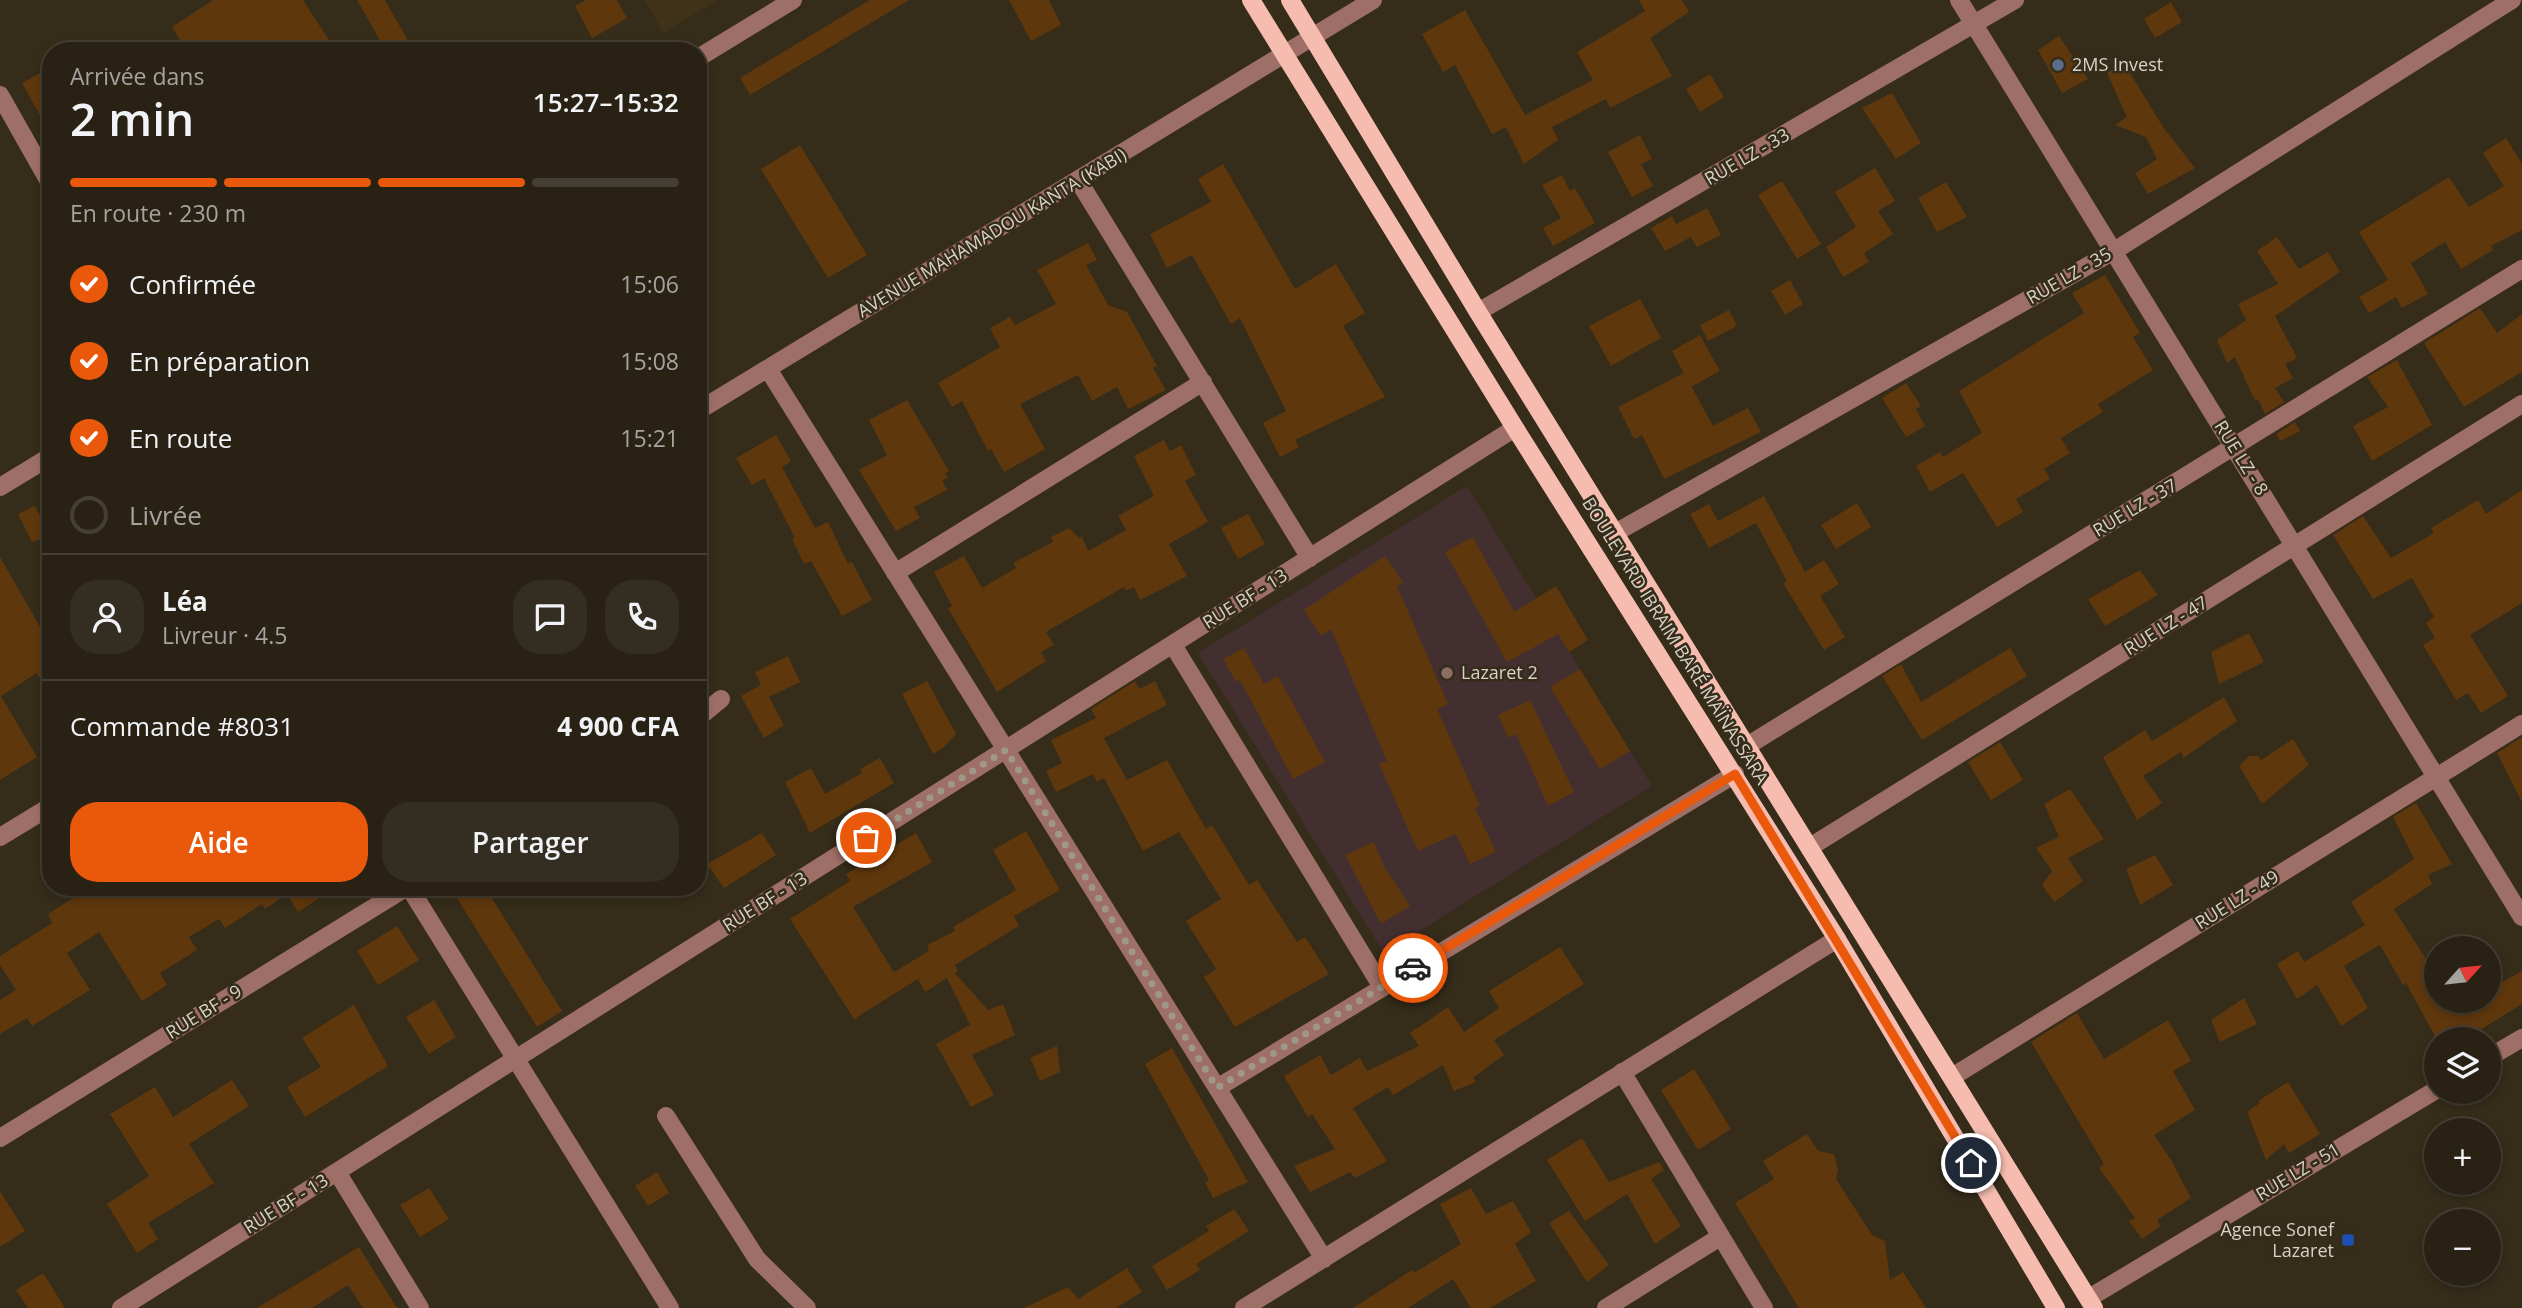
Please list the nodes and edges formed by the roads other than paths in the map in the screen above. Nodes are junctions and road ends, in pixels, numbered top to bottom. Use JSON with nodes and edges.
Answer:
{"nodes":[{"id":1,"x":793,"y":0,"type":"edge"},
{"id":2,"x":1251,"y":0,"type":"edge"},
{"id":3,"x":1290,"y":0,"type":"edge"},
{"id":4,"x":1373,"y":0,"type":"edge"},
{"id":5,"x":1959,"y":0,"type":"edge"},
{"id":6,"x":2015,"y":0,"type":"edge"},
{"id":7,"x":2512,"y":0,"type":"edge"},
{"id":8,"x":1975,"y":25,"type":"junction"},
{"id":9,"x":1312,"y":37,"type":"junction"},
{"id":10,"x":707,"y":53,"type":"edge"},
{"id":11,"x":1285,"y":54,"type":"junction"},
{"id":12,"x":0,"y":95,"type":"edge"},
{"id":13,"x":42,"y":168,"type":"edge"},
{"id":14,"x":1078,"y":180,"type":"junction"},
{"id":15,"x":2114,"y":251,"type":"junction"},
{"id":16,"x":2522,"y":269,"type":"edge"},
{"id":17,"x":1478,"y":312,"type":"junction"},
{"id":18,"x":768,"y":369,"type":"junction"},
{"id":19,"x":1203,"y":382,"type":"junction"},
{"id":20,"x":2522,"y":404,"type":"edge"},
{"id":21,"x":707,"y":406,"type":"edge"},
{"id":22,"x":1516,"y":428,"type":"junction"},
{"id":23,"x":2234,"y":447,"type":"junction"},
{"id":24,"x":42,"y":461,"type":"edge"},
{"id":25,"x":0,"y":487,"type":"edge"},
{"id":26,"x":1615,"y":533,"type":"junction"},
{"id":27,"x":2295,"y":546,"type":"junction"},
{"id":28,"x":1310,"y":558,"type":"junction"},
{"id":29,"x":895,"y":573,"type":"junction"},
{"id":30,"x":1173,"y":645,"type":"junction"},
{"id":31,"x":721,"y":699,"type":"dead end"},
{"id":32,"x":707,"y":711,"type":"edge"},
{"id":33,"x":2522,"y":724,"type":"edge"},
{"id":34,"x":1747,"y":746,"type":"junction"},
{"id":35,"x":1006,"y":750,"type":"junction"},
{"id":36,"x":1735,"y":774,"type":"junction"},
{"id":37,"x":2437,"y":776,"type":"junction"},
{"id":38,"x":42,"y":811,"type":"edge"},
{"id":39,"x":0,"y":837,"type":"edge"},
{"id":40,"x":1810,"y":847,"type":"junction"},
{"id":41,"x":393,"y":896,"type":"edge"},
{"id":42,"x":414,"y":896,"type":"edge"},
{"id":43,"x":2522,"y":917,"type":"edge"},
{"id":44,"x":1837,"y":939,"type":"junction"},
{"id":45,"x":1382,"y":987,"type":"junction"},
{"id":46,"x":2522,"y":1038,"type":"edge"},
{"id":47,"x":2501,"y":1050,"type":"edge"},
{"id":48,"x":516,"y":1059,"type":"junction"},
{"id":49,"x":1622,"y":1072,"type":"junction"},
{"id":50,"x":1952,"y":1077,"type":"junction"},
{"id":51,"x":1217,"y":1088,"type":"junction"},
{"id":52,"x":2424,"y":1097,"type":"edge"},
{"id":53,"x":666,"y":1116,"type":"dead end"},
{"id":54,"x":0,"y":1138,"type":"edge"},
{"id":55,"x":337,"y":1172,"type":"junction"},
{"id":56,"x":1720,"y":1237,"type":"junction"},
{"id":57,"x":1324,"y":1259,"type":"junction"},
{"id":58,"x":2091,"y":1303,"type":"edge"},
{"id":59,"x":121,"y":1308,"type":"edge"},
{"id":60,"x":420,"y":1308,"type":"edge"},
{"id":61,"x":670,"y":1308,"type":"edge"},
{"id":62,"x":807,"y":1308,"type":"edge"},
{"id":63,"x":1244,"y":1308,"type":"edge"},
{"id":64,"x":1606,"y":1308,"type":"edge"},
{"id":65,"x":1764,"y":1308,"type":"edge"},
{"id":66,"x":2056,"y":1308,"type":"edge"}],
"edges":[{"from":1,"to":10,"type":"street"},
{"from":2,"to":11,"type":"main road","name":"BOULEVARD IBRAIM BARÉ MAÏNASSARA"},
{"from":3,"to":9,"type":"main road","name":"BOULEVARD IBRAIM BARÉ MAÏNASSARA"},
{"from":4,"to":9,"type":"street","name":"AVENUE MAHAMADOU KANTA (KABI)"},
{"from":5,"to":8,"type":"street","name":"RUE LZ - 8"},
{"from":6,"to":8,"type":"street","name":"RUE LZ - 33"},
{"from":7,"to":15,"type":"street","name":"RUE LZ - 35"},
{"from":8,"to":15,"type":"street","name":"RUE LZ - 8"},
{"from":8,"to":17,"type":"street","name":"RUE LZ - 33"},
{"from":9,"to":11,"type":"street","name":"AVENUE MAHAMADOU KANTA (KABI)"},
{"from":9,"to":17,"type":"main road","name":"BOULEVARD IBRAIM BARÉ MAÏNASSARA"},
{"from":11,"to":14,"type":"street","name":"AVENUE MAHAMADOU KANTA (KABI)"},
{"from":11,"to":22,"type":"main road","name":"BOULEVARD IBRAIM BARÉ MAÏNASSARA"},
{"from":12,"to":13,"type":"street"},
{"from":14,"to":18,"type":"street","name":"AVENUE MAHAMADOU KANTA (KABI)"},
{"from":14,"to":19,"type":"street"},
{"from":15,"to":23,"type":"street","name":"RUE LZ - 8"},
{"from":15,"to":26,"type":"street","name":"RUE LZ - 35"},
{"from":16,"to":23,"type":"street","name":"RUE LZ - 37"},
{"from":17,"to":26,"type":"main road","name":"BOULEVARD IBRAIM BARÉ MAÏNASSARA"},
{"from":18,"to":21,"type":"street","name":"AVENUE MAHAMADOU KANTA (KABI)"},
{"from":18,"to":29,"type":"street"},
{"from":19,"to":28,"type":"street"},
{"from":19,"to":29,"type":"street"},
{"from":20,"to":27,"type":"street","name":"RUE LZ - 47"},
{"from":22,"to":28,"type":"street","name":"RUE BF - 13"},
{"from":22,"to":36,"type":"main road","name":"BOULEVARD IBRAIM BARÉ MAÏNASSARA"},
{"from":23,"to":27,"type":"street","name":"RUE LZ - 8"},
{"from":23,"to":34,"type":"street","name":"RUE LZ - 37"},
{"from":24,"to":25,"type":"street"},
{"from":26,"to":34,"type":"main road","name":"BOULEVARD IBRAIM BARÉ MAÏNASSARA"},
{"from":27,"to":37,"type":"street","name":"RUE LZ - 8"},
{"from":27,"to":40,"type":"street","name":"RUE LZ - 47"},
{"from":28,"to":30,"type":"street","name":"RUE BF - 13"},
{"from":29,"to":35,"type":"street"},
{"from":30,"to":35,"type":"street","name":"RUE BF - 13"},
{"from":30,"to":45,"type":"street"},
{"from":31,"to":32,"type":"street"},
{"from":33,"to":37,"type":"street","name":"RUE LZ - 49"},
{"from":34,"to":40,"type":"main road","name":"BOULEVARD IBRAIM BARÉ MAÏNASSARA"},
{"from":35,"to":48,"type":"street","name":"RUE BF - 13"},
{"from":35,"to":51,"type":"street"},
{"from":36,"to":44,"type":"main road","name":"BOULEVARD IBRAIM BARÉ MAÏNASSARA"},
{"from":36,"to":45,"type":"street"},
{"from":37,"to":43,"type":"street","name":"RUE LZ - 8"},
{"from":37,"to":50,"type":"street","name":"RUE LZ - 49"},
{"from":38,"to":39,"type":"street"},
{"from":40,"to":50,"type":"main road","name":"BOULEVARD IBRAIM BARÉ MAÏNASSARA"},
{"from":41,"to":54,"type":"street","name":"RUE BF - 9"},
{"from":42,"to":48,"type":"street"},
{"from":44,"to":49,"type":"street"},
{"from":44,"to":66,"type":"main road","name":"BOULEVARD IBRAIM BARÉ MAÏNASSARA"},
{"from":45,"to":51,"type":"street"},
{"from":46,"to":47,"type":"street"},
{"from":48,"to":55,"type":"street","name":"RUE BF - 13"},
{"from":48,"to":61,"type":"street"},
{"from":49,"to":56,"type":"street"},
{"from":49,"to":57,"type":"street"},
{"from":50,"to":58,"type":"main road","name":"BOULEVARD IBRAIM BARÉ MAÏNASSARA"},
{"from":51,"to":57,"type":"street"},
{"from":52,"to":58,"type":"street","name":"RUE LZ - 51"},
{"from":53,"to":62,"type":"street"},
{"from":55,"to":59,"type":"street","name":"RUE BF - 13"},
{"from":55,"to":60,"type":"street"},
{"from":56,"to":64,"type":"street"},
{"from":56,"to":65,"type":"street"},
{"from":57,"to":63,"type":"street"}]}
